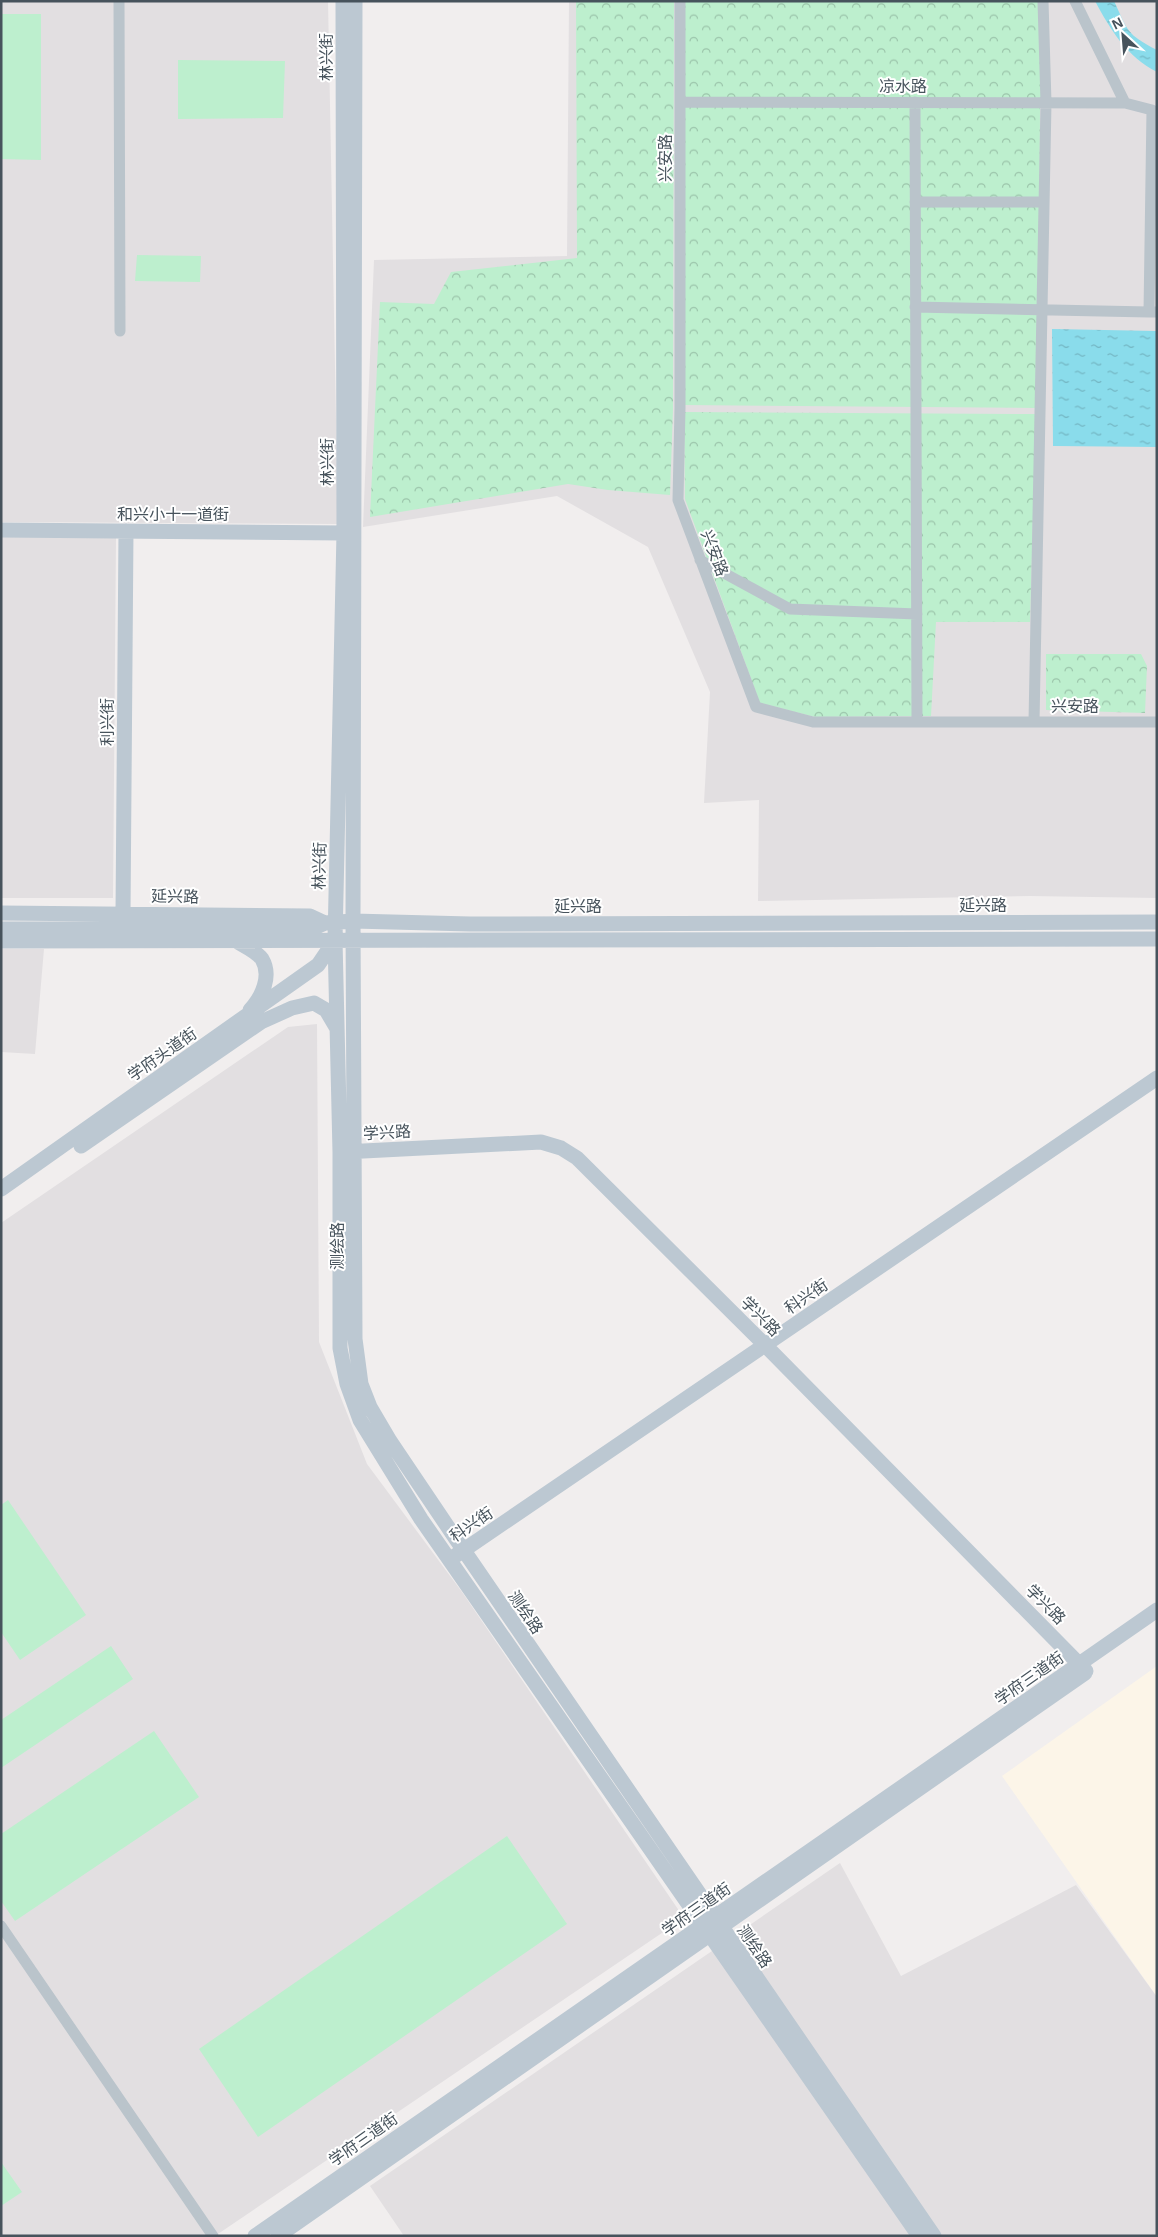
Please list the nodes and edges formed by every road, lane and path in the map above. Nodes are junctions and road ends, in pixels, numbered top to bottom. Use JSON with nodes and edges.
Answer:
{"nodes":[{"id":1,"x":118,"y":1,"type":"edge"},
{"id":2,"x":343,"y":1,"type":"edge"},
{"id":3,"x":355,"y":1,"type":"edge"},
{"id":4,"x":680,"y":1,"type":"edge"},
{"id":5,"x":1043,"y":1,"type":"edge"},
{"id":6,"x":1075,"y":1,"type":"edge"},
{"id":7,"x":681,"y":102,"type":"junction"},
{"id":8,"x":915,"y":102,"type":"junction"},
{"id":9,"x":1046,"y":103,"type":"junction"},
{"id":10,"x":1125,"y":103,"type":"junction"},
{"id":11,"x":1154,"y":111,"type":"edge"},
{"id":12,"x":915,"y":202,"type":"junction"},
{"id":13,"x":1044,"y":202,"type":"junction"},
{"id":14,"x":915,"y":308,"type":"junction"},
{"id":15,"x":1042,"y":310,"type":"junction"},
{"id":16,"x":1153,"y":312,"type":"edge"},
{"id":17,"x":120,"y":331,"type":"dead end"},
{"id":18,"x":1,"y":530,"type":"edge"},
{"id":19,"x":126,"y":531,"type":"junction"},
{"id":20,"x":344,"y":533,"type":"junction"},
{"id":21,"x":700,"y":560,"type":"junction"},
{"id":22,"x":916,"y":614,"type":"junction"},
{"id":23,"x":917,"y":722,"type":"junction"},
{"id":24,"x":1034,"y":722,"type":"junction"},
{"id":25,"x":1157,"y":722,"type":"edge"},
{"id":26,"x":1,"y":913,"type":"edge"},
{"id":27,"x":124,"y":913,"type":"junction"},
{"id":28,"x":353,"y":921,"type":"junction"},
{"id":29,"x":330,"y":922,"type":"junction"},
{"id":30,"x":1157,"y":922,"type":"edge"},
{"id":31,"x":1,"y":929,"type":"edge"},
{"id":32,"x":1157,"y":939,"type":"edge"},
{"id":33,"x":234,"y":940,"type":"junction"},
{"id":34,"x":334,"y":940,"type":"junction"},
{"id":35,"x":354,"y":940,"type":"junction"},
{"id":36,"x":1,"y":941,"type":"edge"},
{"id":37,"x":240,"y":1021,"type":"junction"},
{"id":38,"x":337,"y":1028,"type":"junction"},
{"id":39,"x":1157,"y":1078,"type":"edge"},
{"id":40,"x":347,"y":1151,"type":"junction"},
{"id":41,"x":1,"y":1189,"type":"edge"},
{"id":42,"x":1,"y":1201,"type":"edge"},
{"id":43,"x":765,"y":1345,"type":"junction"},
{"id":44,"x":464,"y":1551,"type":"junction"},
{"id":45,"x":450,"y":1560,"type":"junction"},
{"id":46,"x":1157,"y":1610,"type":"edge"},
{"id":47,"x":1157,"y":1623,"type":"edge"},
{"id":48,"x":1084,"y":1668,"type":"junction"},
{"id":49,"x":1,"y":1926,"type":"edge"},
{"id":50,"x":712,"y":1926,"type":"junction"},
{"id":51,"x":213,"y":2236,"type":"edge"},
{"id":52,"x":255,"y":2236,"type":"edge"},
{"id":53,"x":278,"y":2236,"type":"edge"},
{"id":54,"x":919,"y":2236,"type":"edge"},
{"id":55,"x":934,"y":2236,"type":"edge"}],
"edges":[{"from":1,"to":17,"type":"street"},
{"from":2,"to":20,"type":"main road","name":"林兴街"},
{"from":3,"to":28,"type":"main road","name":"林兴街"},
{"from":4,"to":7,"type":"street","name":"兴安路"},
{"from":5,"to":9,"type":"street"},
{"from":6,"to":10,"type":"street"},
{"from":7,"to":8,"type":"street","name":"凉水路"},
{"from":7,"to":21,"type":"street","name":"兴安路"},
{"from":8,"to":9,"type":"street","name":"凉水路"},
{"from":8,"to":12,"type":"street"},
{"from":9,"to":10,"type":"street","name":"凉水路"},
{"from":9,"to":13,"type":"street"},
{"from":10,"to":11,"type":"street","name":"凉水路"},
{"from":11,"to":16,"type":"street"},
{"from":12,"to":13,"type":"street"},
{"from":12,"to":14,"type":"street"},
{"from":13,"to":15,"type":"street"},
{"from":14,"to":15,"type":"street"},
{"from":14,"to":22,"type":"street"},
{"from":15,"to":16,"type":"street"},
{"from":15,"to":24,"type":"street"},
{"from":18,"to":19,"type":"main road","name":"和兴小十一道街"},
{"from":19,"to":20,"type":"main road","name":"和兴小十一道街"},
{"from":19,"to":27,"type":"main road","name":"利兴街"},
{"from":20,"to":29,"type":"main road","name":"林兴街"},
{"from":21,"to":22,"type":"street"},
{"from":21,"to":23,"type":"street","name":"兴安路"},
{"from":22,"to":23,"type":"street"},
{"from":23,"to":24,"type":"street","name":"兴安路"},
{"from":24,"to":25,"type":"street","name":"兴安路"},
{"from":26,"to":27,"type":"main road","name":"延兴路"},
{"from":27,"to":29,"type":"main road","name":"延兴路"},
{"from":28,"to":29,"type":"main road","name":"延兴路"},
{"from":28,"to":30,"type":"main road","name":"延兴路"},
{"from":28,"to":35,"type":"main road","name":"测绘路"},
{"from":29,"to":31,"type":"main road"},
{"from":29,"to":34,"type":"main road","name":"测绘路"},
{"from":32,"to":35,"type":"main road","name":"延兴路"},
{"from":33,"to":34,"type":"main road","name":"延兴路"},
{"from":33,"to":36,"type":"main road","name":"延兴路"},
{"from":33,"to":37,"type":"main road"},
{"from":34,"to":35,"type":"main road","name":"延兴路"},
{"from":34,"to":37,"type":"main road","name":"学府头道街"},
{"from":34,"to":38,"type":"main road","name":"测绘路"},
{"from":35,"to":40,"type":"main road","name":"测绘路"},
{"from":37,"to":41,"type":"main road","name":"学府头道街"},
{"from":38,"to":40,"type":"main road","name":"测绘路"},
{"from":38,"to":42,"type":"main road","name":"学府头道街"},
{"from":39,"to":43,"type":"main road","name":"科兴街"},
{"from":40,"to":43,"type":"main road","name":"学兴路"},
{"from":40,"to":44,"type":"main road","name":"测绘路"},
{"from":40,"to":45,"type":"main road","name":"测绘路"},
{"from":43,"to":44,"type":"main road","name":"科兴街"},
{"from":43,"to":48,"type":"main road","name":"学兴路"},
{"from":44,"to":45,"type":"main road","name":"科兴街"},
{"from":44,"to":50,"type":"main road","name":"测绘路"},
{"from":45,"to":50,"type":"main road","name":"测绘路"},
{"from":46,"to":48,"type":"main road","name":"学府三道街"},
{"from":47,"to":48,"type":"main road","name":"学府三道街"},
{"from":48,"to":50,"type":"main road","name":"学府三道街"},
{"from":49,"to":51,"type":"street"},
{"from":50,"to":52,"type":"main road","name":"学府三道街"},
{"from":50,"to":53,"type":"main road","name":"学府三道街"},
{"from":50,"to":54,"type":"main road","name":"测绘路"},
{"from":50,"to":55,"type":"main road","name":"测绘路"}]}
